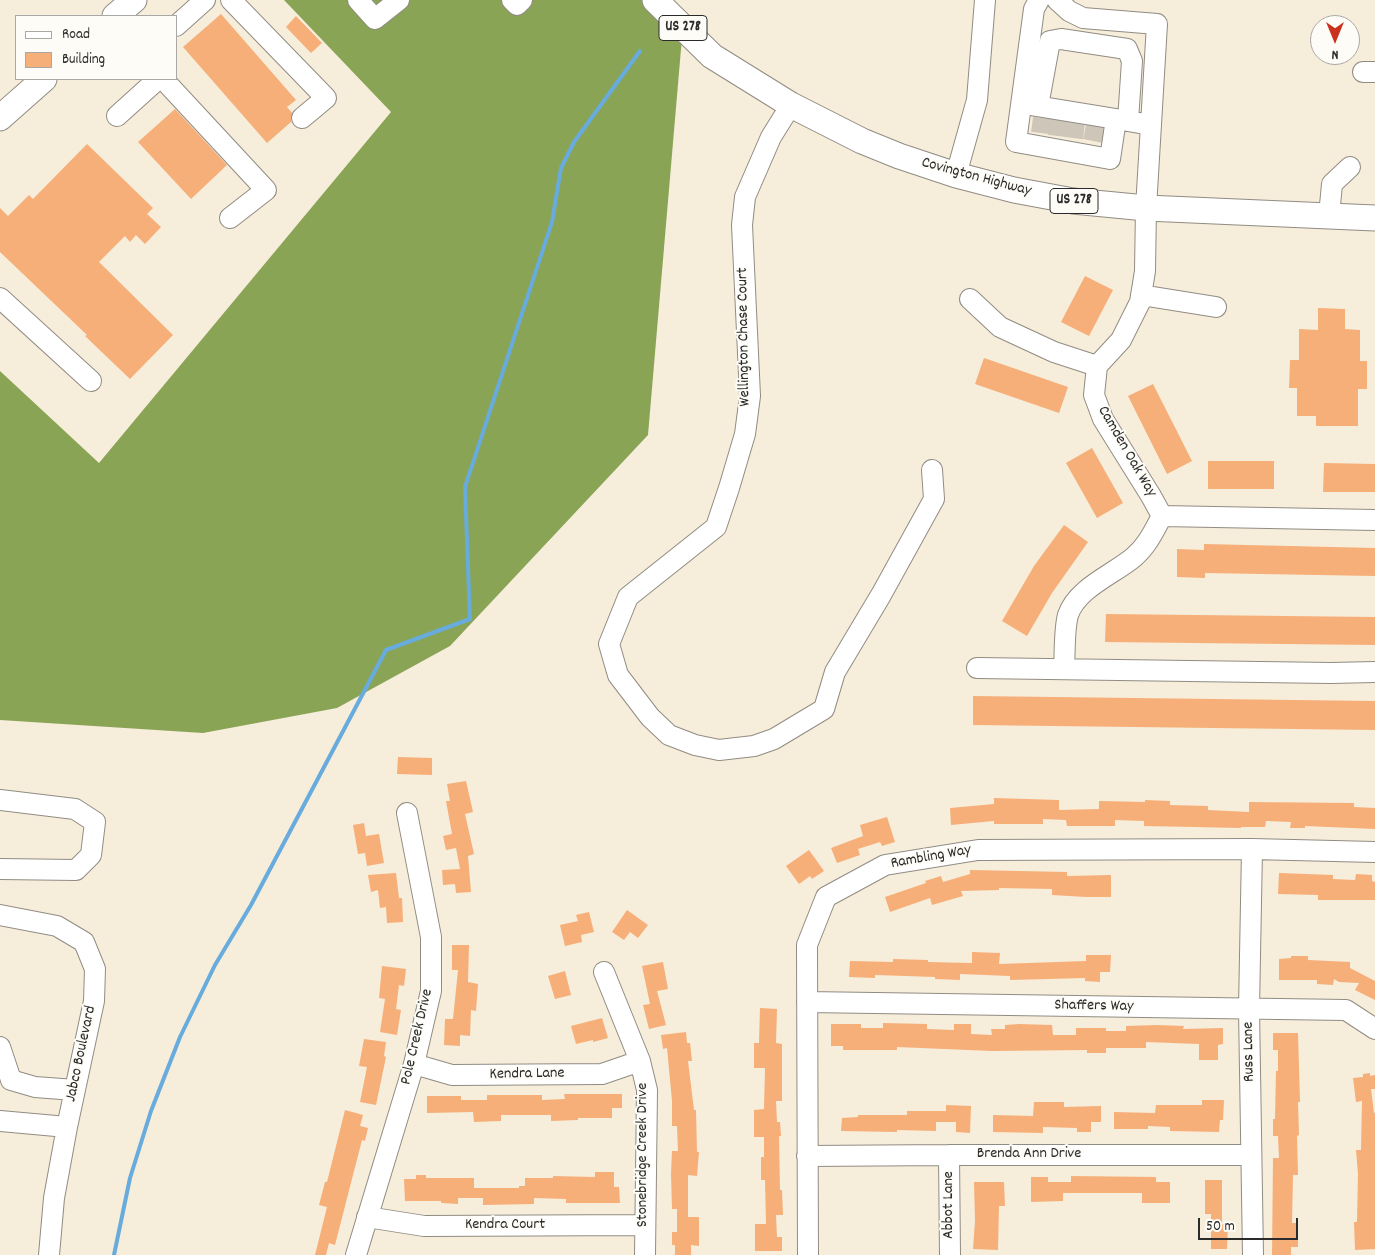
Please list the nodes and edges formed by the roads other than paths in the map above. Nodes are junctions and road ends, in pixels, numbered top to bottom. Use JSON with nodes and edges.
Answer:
{"nodes":[{"id":1,"x":134,"y":0,"type":"edge"},
{"id":2,"x":205,"y":0,"type":"edge"},
{"id":3,"x":231,"y":0,"type":"edge"},
{"id":4,"x":358,"y":0,"type":"edge"},
{"id":5,"x":399,"y":0,"type":"edge"},
{"id":6,"x":512,"y":0,"type":"edge"},
{"id":7,"x":522,"y":0,"type":"edge"},
{"id":8,"x":655,"y":0,"type":"edge"},
{"id":9,"x":985,"y":0,"type":"edge"},
{"id":10,"x":1039,"y":0,"type":"edge"},
{"id":11,"x":1057,"y":0,"type":"edge"},
{"id":12,"x":116,"y":15,"type":"edge"},
{"id":13,"x":178,"y":24,"type":"edge"},
{"id":14,"x":43,"y":80,"type":"edge"},
{"id":15,"x":157,"y":80,"type":"edge"},
{"id":16,"x":164,"y":80,"type":"edge"},
{"id":17,"x":791,"y":106,"type":"junction"},
{"id":18,"x":117,"y":116,"type":"dead end"},
{"id":19,"x":0,"y":118,"type":"edge"},
{"id":20,"x":302,"y":118,"type":"dead end"},
{"id":21,"x":1151,"y":125,"type":"junction"},
{"id":22,"x":1350,"y":167,"type":"dead end"},
{"id":23,"x":956,"y":175,"type":"junction"},
{"id":24,"x":1146,"y":208,"type":"junction"},
{"id":25,"x":1329,"y":216,"type":"junction"},
{"id":26,"x":230,"y":218,"type":"dead end"},
{"id":27,"x":1375,"y":218,"type":"edge"},
{"id":28,"x":1141,"y":295,"type":"junction"},
{"id":29,"x":0,"y":298,"type":"edge"},
{"id":30,"x":970,"y":299,"type":"dead end"},
{"id":31,"x":1216,"y":307,"type":"dead end"},
{"id":32,"x":1097,"y":366,"type":"junction"},
{"id":33,"x":91,"y":381,"type":"dead end"},
{"id":34,"x":932,"y":470,"type":"dead end"},
{"id":35,"x":1162,"y":516,"type":"junction"},
{"id":36,"x":1375,"y":520,"type":"edge"},
{"id":37,"x":977,"y":668,"type":"dead end"},
{"id":38,"x":1064,"y":669,"type":"junction"},
{"id":39,"x":1375,"y":672,"type":"edge"},
{"id":40,"x":0,"y":800,"type":"edge"},
{"id":41,"x":407,"y":813,"type":"dead end"},
{"id":42,"x":1252,"y":849,"type":"junction"},
{"id":43,"x":1375,"y":852,"type":"edge"},
{"id":44,"x":0,"y":869,"type":"edge"},
{"id":45,"x":0,"y":915,"type":"edge"},
{"id":46,"x":604,"y":972,"type":"dead end"},
{"id":47,"x":807,"y":1002,"type":"junction"},
{"id":48,"x":1249,"y":1009,"type":"junction"},
{"id":49,"x":1375,"y":1029,"type":"edge"},
{"id":50,"x":0,"y":1047,"type":"edge"},
{"id":51,"x":640,"y":1061,"type":"junction"},
{"id":52,"x":414,"y":1064,"type":"junction"},
{"id":53,"x":75,"y":1090,"type":"junction"},
{"id":54,"x":0,"y":1121,"type":"edge"},
{"id":55,"x":67,"y":1127,"type":"junction"},
{"id":56,"x":949,"y":1154,"type":"junction"},
{"id":57,"x":1251,"y":1155,"type":"junction"},
{"id":58,"x":807,"y":1156,"type":"junction"},
{"id":59,"x":367,"y":1217,"type":"junction"},
{"id":60,"x":644,"y":1225,"type":"junction"},
{"id":61,"x":49,"y":1255,"type":"edge"},
{"id":62,"x":356,"y":1255,"type":"edge"},
{"id":63,"x":645,"y":1255,"type":"edge"},
{"id":64,"x":808,"y":1255,"type":"edge"},
{"id":65,"x":950,"y":1255,"type":"edge"},
{"id":66,"x":1253,"y":1255,"type":"edge"}],
"edges":[{"from":1,"to":12,"type":"main road"},
{"from":2,"to":13,"type":"street"},
{"from":3,"to":20,"type":"street"},
{"from":4,"to":5,"type":"street"},
{"from":6,"to":7,"type":"street"},
{"from":8,"to":17,"type":"main road","name":"Covington Highway","number":"US 278"},
{"from":9,"to":23,"type":"street"},
{"from":10,"to":21,"type":"street"},
{"from":11,"to":21,"type":"street"},
{"from":14,"to":19,"type":"main road"},
{"from":15,"to":18,"type":"street"},
{"from":16,"to":26,"type":"street"},
{"from":17,"to":23,"type":"main road","name":"Covington Highway","number":"US 278"},
{"from":17,"to":34,"type":"street","name":"Wellington Chase Court"},
{"from":21,"to":24,"type":"street"},
{"from":22,"to":25,"type":"street"},
{"from":23,"to":24,"type":"main road","name":"Covington Highway","number":"US 278"},
{"from":24,"to":25,"type":"main road","name":"Covington Highway","number":"US 278"},
{"from":24,"to":28,"type":"street"},
{"from":25,"to":27,"type":"main road","name":"Covington Highway","number":"US 278"},
{"from":28,"to":31,"type":"street"},
{"from":28,"to":32,"type":"street"},
{"from":29,"to":33,"type":"street"},
{"from":30,"to":32,"type":"street"},
{"from":32,"to":35,"type":"street","name":"Camden Oak Way"},
{"from":35,"to":36,"type":"street"},
{"from":35,"to":38,"type":"street","name":"Camden Oak Way"},
{"from":37,"to":38,"type":"street"},
{"from":38,"to":39,"type":"street"},
{"from":40,"to":44,"type":"street"},
{"from":41,"to":52,"type":"street","name":"Pole Creek Drive"},
{"from":42,"to":43,"type":"street","name":"Rambling Way"},
{"from":42,"to":47,"type":"street","name":"Rambling Way"},
{"from":42,"to":48,"type":"street","name":"Russ Lane"},
{"from":45,"to":53,"type":"street","name":"Jabco Boulevard"},
{"from":46,"to":51,"type":"street","name":"Stonebridge Creek Drive"},
{"from":47,"to":48,"type":"street","name":"Shaffers Way"},
{"from":47,"to":58,"type":"street","name":"Rambling Way"},
{"from":48,"to":49,"type":"street","name":"Shaffers Way"},
{"from":48,"to":57,"type":"street","name":"Russ Lane"},
{"from":50,"to":53,"type":"street"},
{"from":51,"to":52,"type":"street","name":"Kendra Lane"},
{"from":51,"to":60,"type":"street","name":"Stonebridge Creek Drive"},
{"from":52,"to":59,"type":"street","name":"Pole Creek Drive"},
{"from":53,"to":55,"type":"street","name":"Jabco Boulevard"},
{"from":54,"to":55,"type":"street"},
{"from":55,"to":61,"type":"street","name":"Jabco Boulevard"},
{"from":56,"to":57,"type":"street","name":"Brenda Ann Drive"},
{"from":56,"to":58,"type":"street","name":"Brenda Ann Drive"},
{"from":56,"to":65,"type":"street","name":"Abbot Lane"},
{"from":57,"to":66,"type":"street","name":"Russ Lane"},
{"from":58,"to":64,"type":"street","name":"Rambling Way"},
{"from":59,"to":60,"type":"street","name":"Kendra Court"},
{"from":59,"to":62,"type":"street","name":"Pole Creek Drive"},
{"from":60,"to":63,"type":"street","name":"Stonebridge Creek Drive"}]}
